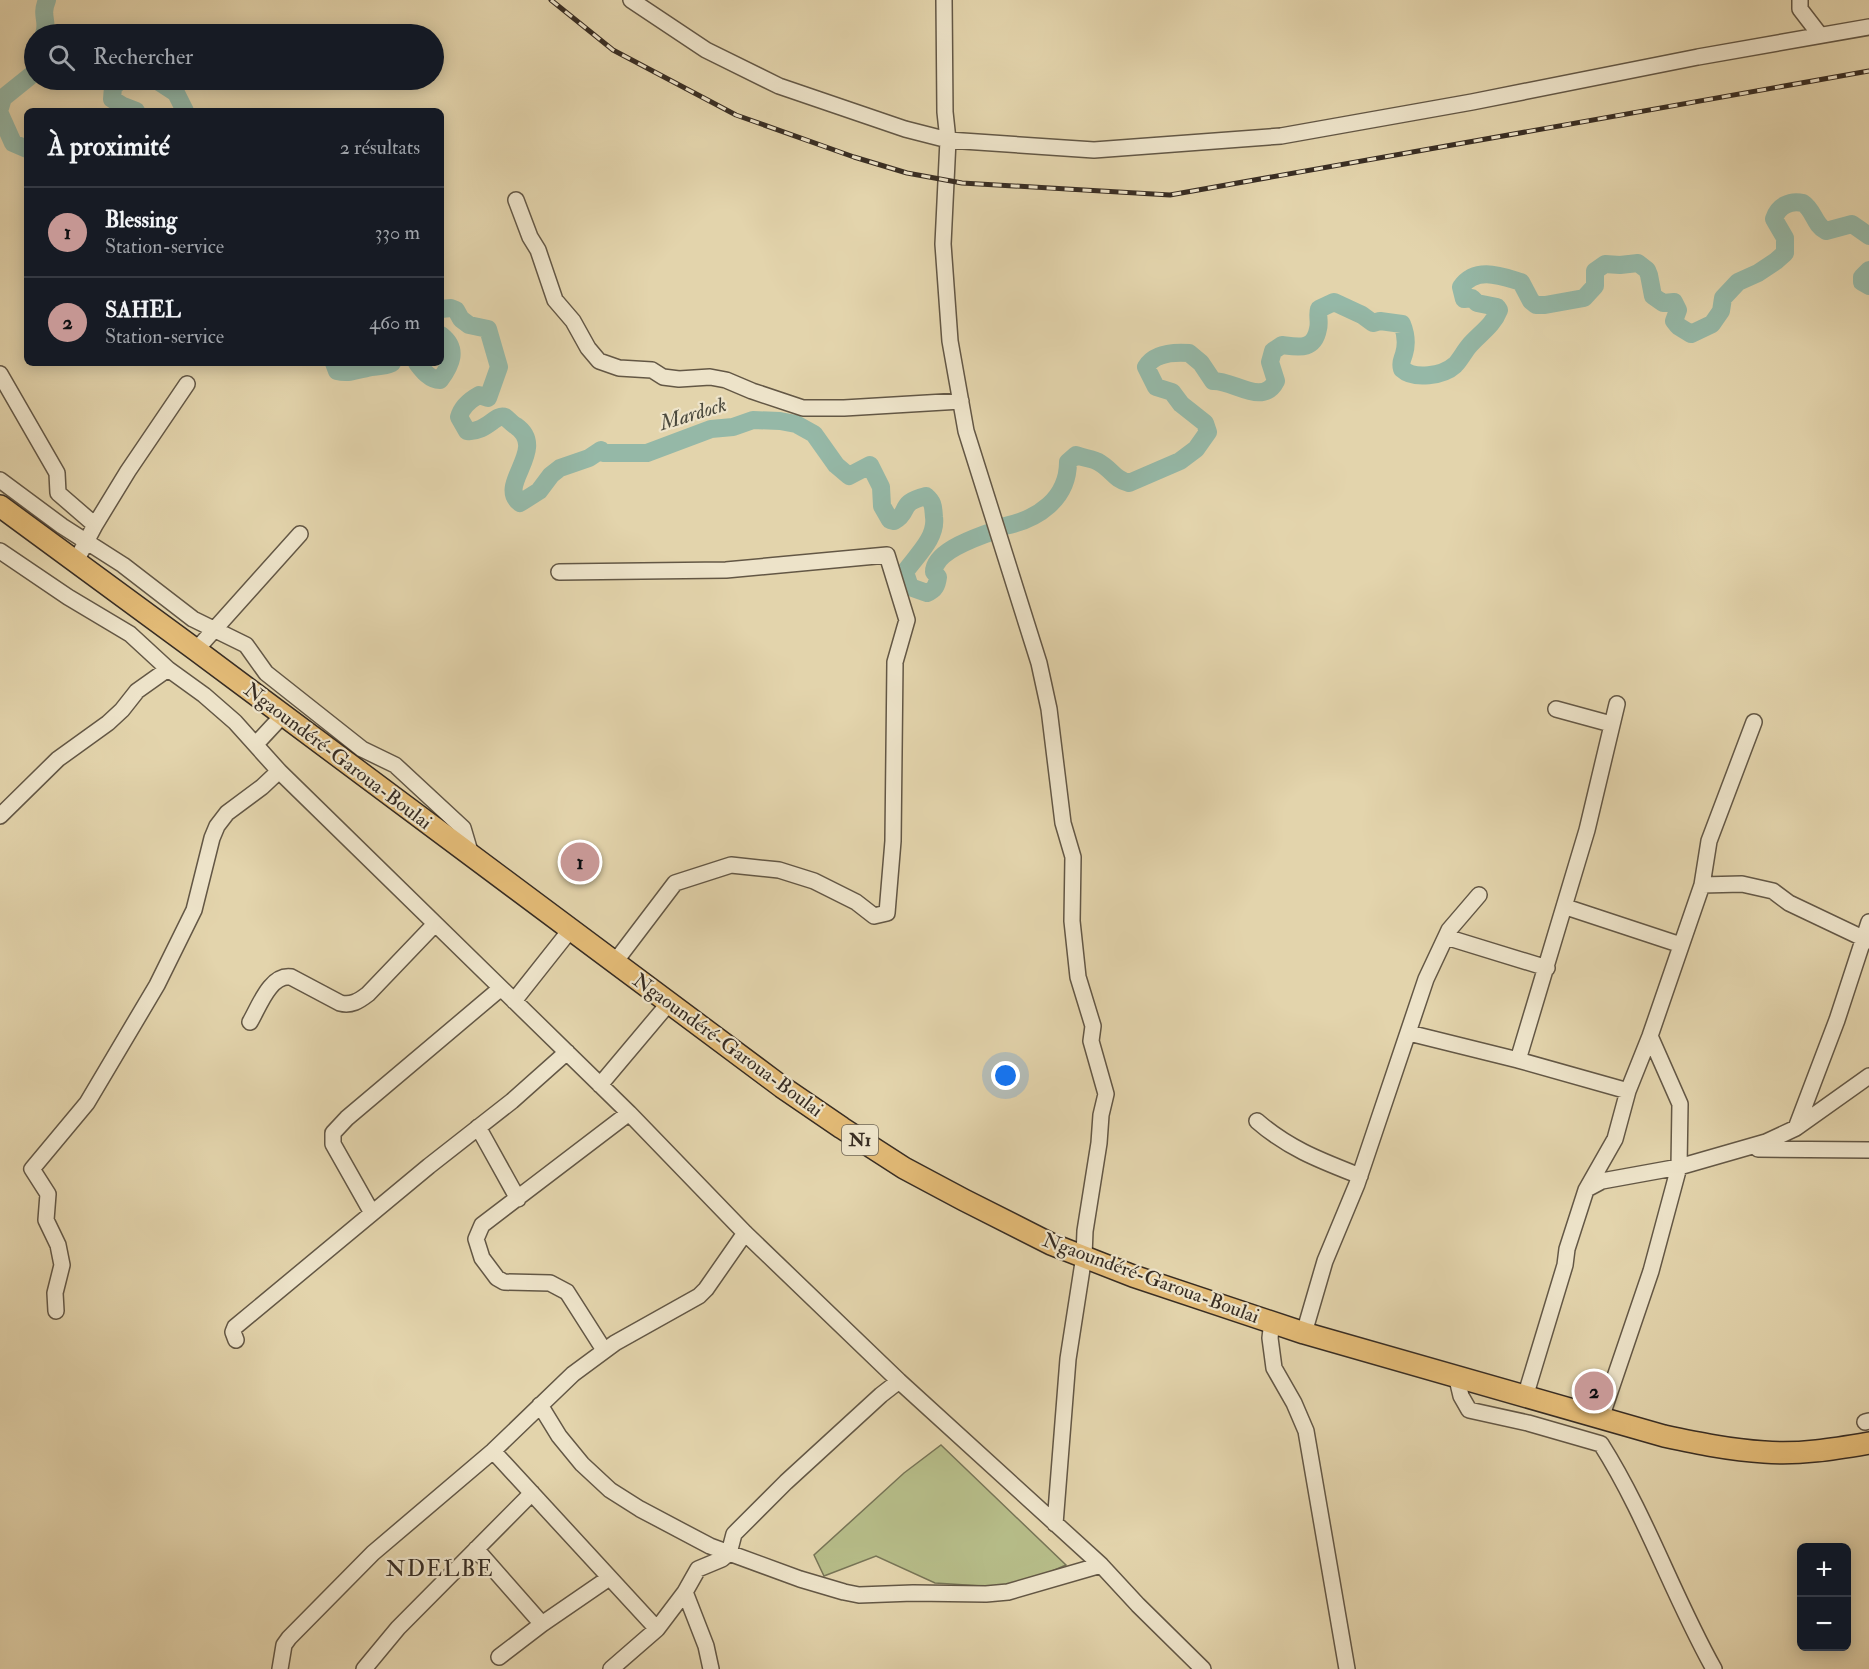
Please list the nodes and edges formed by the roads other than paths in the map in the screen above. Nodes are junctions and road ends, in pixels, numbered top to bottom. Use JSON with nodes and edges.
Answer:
{"nodes":[{"id":1,"x":631,"y":0,"type":"edge"},
{"id":2,"x":944,"y":0,"type":"edge"},
{"id":3,"x":1800,"y":0,"type":"edge"},
{"id":4,"x":1869,"y":27,"type":"edge"},
{"id":5,"x":1820,"y":35,"type":"junction"},
{"id":6,"x":948,"y":140,"type":"junction"},
{"id":7,"x":516,"y":200,"type":"dead end"},
{"id":8,"x":0,"y":374,"type":"edge"},
{"id":9,"x":187,"y":384,"type":"dead end"},
{"id":10,"x":961,"y":401,"type":"junction"},
{"id":11,"x":0,"y":480,"type":"edge"},
{"id":12,"x":0,"y":506,"type":"edge"},
{"id":13,"x":95,"y":525,"type":"junction"},
{"id":14,"x":300,"y":534,"type":"dead end"},
{"id":15,"x":86,"y":541,"type":"junction"},
{"id":16,"x":0,"y":551,"type":"edge"},
{"id":17,"x":76,"y":561,"type":"junction"},
{"id":18,"x":559,"y":572,"type":"dead end"},
{"id":19,"x":213,"y":629,"type":"junction"},
{"id":20,"x":196,"y":650,"type":"junction"},
{"id":21,"x":168,"y":669,"type":"junction"},
{"id":22,"x":1617,"y":704,"type":"dead end"},
{"id":23,"x":1556,"y":709,"type":"dead end"},
{"id":24,"x":283,"y":715,"type":"junction"},
{"id":25,"x":1754,"y":722,"type":"dead end"},
{"id":26,"x":1611,"y":724,"type":"junction"},
{"id":27,"x":256,"y":744,"type":"junction"},
{"id":28,"x":279,"y":771,"type":"junction"},
{"id":29,"x":0,"y":816,"type":"edge"},
{"id":30,"x":471,"y":855,"type":"junction"},
{"id":31,"x":1702,"y":885,"type":"junction"},
{"id":32,"x":1479,"y":895,"type":"dead end"},
{"id":33,"x":1566,"y":907,"type":"junction"},
{"id":34,"x":1869,"y":922,"type":"edge"},
{"id":35,"x":435,"y":924,"type":"junction"},
{"id":36,"x":571,"y":929,"type":"junction"},
{"id":37,"x":1446,"y":936,"type":"junction"},
{"id":38,"x":1866,"y":939,"type":"edge"},
{"id":39,"x":1681,"y":945,"type":"junction"},
{"id":40,"x":615,"y":962,"type":"junction"},
{"id":41,"x":1547,"y":968,"type":"junction"},
{"id":42,"x":501,"y":988,"type":"junction"},
{"id":43,"x":514,"y":1001,"type":"junction"},
{"id":44,"x":669,"y":1003,"type":"junction"},
{"id":45,"x":250,"y":1022,"type":"dead end"},
{"id":46,"x":1409,"y":1034,"type":"junction"},
{"id":47,"x":1650,"y":1036,"type":"junction"},
{"id":48,"x":567,"y":1052,"type":"junction"},
{"id":49,"x":1518,"y":1060,"type":"junction"},
{"id":50,"x":1869,"y":1076,"type":"edge"},
{"id":51,"x":600,"y":1085,"type":"junction"},
{"id":52,"x":1628,"y":1091,"type":"junction"},
{"id":53,"x":629,"y":1113,"type":"junction"},
{"id":54,"x":1257,"y":1121,"type":"dead end"},
{"id":55,"x":478,"y":1127,"type":"junction"},
{"id":56,"x":1796,"y":1128,"type":"junction"},
{"id":57,"x":1742,"y":1149,"type":"junction"},
{"id":58,"x":1869,"y":1150,"type":"edge"},
{"id":59,"x":1713,"y":1157,"type":"junction"},
{"id":60,"x":1679,"y":1167,"type":"junction"},
{"id":61,"x":1360,"y":1176,"type":"junction"},
{"id":62,"x":1586,"y":1190,"type":"junction"},
{"id":63,"x":1673,"y":1192,"type":"junction"},
{"id":64,"x":518,"y":1199,"type":"junction"},
{"id":65,"x":372,"y":1213,"type":"junction"},
{"id":66,"x":745,"y":1233,"type":"junction"},
{"id":67,"x":1084,"y":1256,"type":"junction"},
{"id":68,"x":56,"y":1311,"type":"dead end"},
{"id":69,"x":1272,"y":1321,"type":"junction"},
{"id":70,"x":1304,"y":1333,"type":"junction"},
{"id":71,"x":236,"y":1341,"type":"dead end"},
{"id":72,"x":604,"y":1350,"type":"junction"},
{"id":73,"x":1456,"y":1375,"type":"junction"},
{"id":74,"x":899,"y":1381,"type":"junction"},
{"id":75,"x":1525,"y":1397,"type":"junction"},
{"id":76,"x":540,"y":1406,"type":"junction"},
{"id":77,"x":1600,"y":1418,"type":"junction"},
{"id":78,"x":1869,"y":1443,"type":"edge"},
{"id":79,"x":493,"y":1450,"type":"junction"},
{"id":80,"x":532,"y":1493,"type":"junction"},
{"id":81,"x":1055,"y":1524,"type":"junction"},
{"id":82,"x":476,"y":1550,"type":"junction"},
{"id":83,"x":729,"y":1553,"type":"junction"},
{"id":84,"x":1101,"y":1565,"type":"junction"},
{"id":85,"x":609,"y":1578,"type":"junction"},
{"id":86,"x":685,"y":1592,"type":"junction"},
{"id":87,"x":542,"y":1624,"type":"junction"},
{"id":88,"x":657,"y":1629,"type":"junction"},
{"id":89,"x":499,"y":1658,"type":"dead end"},
{"id":90,"x":280,"y":1669,"type":"edge"},
{"id":91,"x":363,"y":1669,"type":"edge"},
{"id":92,"x":611,"y":1669,"type":"edge"},
{"id":93,"x":711,"y":1669,"type":"edge"},
{"id":94,"x":1203,"y":1669,"type":"edge"},
{"id":95,"x":1347,"y":1669,"type":"edge"},
{"id":96,"x":1714,"y":1669,"type":"edge"}],
"edges":[{"from":1,"to":6,"type":"street"},
{"from":2,"to":6,"type":"street"},
{"from":3,"to":5,"type":"street"},
{"from":4,"to":5,"type":"street"},
{"from":5,"to":6,"type":"street"},
{"from":6,"to":10,"type":"street"},
{"from":7,"to":10,"type":"street"},
{"from":8,"to":13,"type":"street"},
{"from":9,"to":13,"type":"street"},
{"from":10,"to":67,"type":"street"},
{"from":11,"to":15,"type":"street"},
{"from":12,"to":17,"type":"highway","name":"Ngaoundéré-Garoua-Boulai","number":"N1"},
{"from":13,"to":15,"type":"street"},
{"from":14,"to":19,"type":"street"},
{"from":15,"to":17,"type":"street"},
{"from":15,"to":19,"type":"street"},
{"from":16,"to":21,"type":"street"},
{"from":17,"to":20,"type":"highway","name":"Ngaoundéré-Garoua-Boulai","number":"N1"},
{"from":18,"to":40,"type":"street"},
{"from":19,"to":20,"type":"street"},
{"from":19,"to":30,"type":"street"},
{"from":20,"to":24,"type":"highway","name":"Ngaoundéré-Garoua-Boulai","number":"N1"},
{"from":21,"to":27,"type":"street"},
{"from":21,"to":29,"type":"street"},
{"from":22,"to":26,"type":"street"},
{"from":23,"to":26,"type":"street"},
{"from":24,"to":27,"type":"street"},
{"from":24,"to":30,"type":"highway","name":"Ngaoundéré-Garoua-Boulai","number":"N1"},
{"from":25,"to":31,"type":"street"},
{"from":26,"to":33,"type":"street"},
{"from":27,"to":28,"type":"street"},
{"from":28,"to":35,"type":"street"},
{"from":28,"to":68,"type":"street"},
{"from":30,"to":36,"type":"highway","name":"Ngaoundéré-Garoua-Boulai","number":"N1"},
{"from":31,"to":38,"type":"street"},
{"from":31,"to":39,"type":"street"},
{"from":32,"to":37,"type":"street"},
{"from":33,"to":39,"type":"street"},
{"from":33,"to":41,"type":"street"},
{"from":34,"to":38,"type":"street"},
{"from":35,"to":42,"type":"street"},
{"from":35,"to":45,"type":"street"},
{"from":36,"to":40,"type":"highway","name":"Ngaoundéré-Garoua-Boulai","number":"N1"},
{"from":36,"to":43,"type":"street"},
{"from":37,"to":41,"type":"street"},
{"from":37,"to":46,"type":"street"},
{"from":38,"to":56,"type":"street"},
{"from":39,"to":47,"type":"street"},
{"from":40,"to":44,"type":"highway","name":"Ngaoundéré-Garoua-Boulai","number":"N1"},
{"from":41,"to":49,"type":"street"},
{"from":42,"to":43,"type":"street"},
{"from":42,"to":65,"type":"street"},
{"from":43,"to":48,"type":"street"},
{"from":44,"to":51,"type":"street"},
{"from":44,"to":67,"type":"highway","name":"Ngaoundéré-Garoua-Boulai","number":"N1"},
{"from":46,"to":49,"type":"street"},
{"from":46,"to":61,"type":"street"},
{"from":47,"to":52,"type":"street"},
{"from":47,"to":60,"type":"street"},
{"from":48,"to":51,"type":"street"},
{"from":48,"to":55,"type":"street"},
{"from":49,"to":52,"type":"street"},
{"from":50,"to":56,"type":"street"},
{"from":51,"to":53,"type":"street"},
{"from":52,"to":62,"type":"street"},
{"from":53,"to":64,"type":"street"},
{"from":53,"to":66,"type":"street"},
{"from":54,"to":61,"type":"street"},
{"from":55,"to":64,"type":"street"},
{"from":55,"to":65,"type":"street"},
{"from":56,"to":57,"type":"street"},
{"from":57,"to":58,"type":"street"},
{"from":57,"to":59,"type":"street"},
{"from":59,"to":60,"type":"street"},
{"from":59,"to":63,"type":"street"},
{"from":60,"to":62,"type":"street"},
{"from":60,"to":63,"type":"street"},
{"from":61,"to":70,"type":"street"},
{"from":62,"to":75,"type":"street"},
{"from":63,"to":77,"type":"street"},
{"from":64,"to":72,"type":"street"},
{"from":65,"to":71,"type":"street"},
{"from":66,"to":72,"type":"street"},
{"from":66,"to":74,"type":"street"},
{"from":67,"to":69,"type":"highway","name":"Ngaoundéré-Garoua-Boulai","number":"N1"},
{"from":67,"to":81,"type":"street"},
{"from":69,"to":70,"type":"highway","name":"Ngaoundéré-Garoua-Boulai","number":"N1"},
{"from":69,"to":95,"type":"street"},
{"from":70,"to":73,"type":"highway","name":"Ngaoundéré-Garoua-Boulai","number":"N1"},
{"from":72,"to":76,"type":"street"},
{"from":73,"to":75,"type":"highway","name":"Ngaoundéré-Garoua-Boulai","number":"N1"},
{"from":73,"to":96,"type":"street"},
{"from":74,"to":81,"type":"street"},
{"from":74,"to":83,"type":"street"},
{"from":75,"to":77,"type":"highway","name":"Ngaoundéré-Garoua-Boulai","number":"N1"},
{"from":76,"to":79,"type":"street"},
{"from":76,"to":83,"type":"street"},
{"from":77,"to":78,"type":"highway","name":"Ngaoundéré-Garoua-Boulai","number":"N1"},
{"from":79,"to":80,"type":"street"},
{"from":79,"to":90,"type":"street"},
{"from":80,"to":82,"type":"street"},
{"from":80,"to":85,"type":"street"},
{"from":81,"to":84,"type":"street"},
{"from":82,"to":87,"type":"street"},
{"from":82,"to":91,"type":"street"},
{"from":83,"to":84,"type":"street"},
{"from":83,"to":86,"type":"street"},
{"from":84,"to":94,"type":"street"},
{"from":85,"to":87,"type":"street"},
{"from":85,"to":88,"type":"street"},
{"from":86,"to":88,"type":"street"},
{"from":86,"to":93,"type":"street"},
{"from":87,"to":89,"type":"street"},
{"from":88,"to":92,"type":"street"}]}
